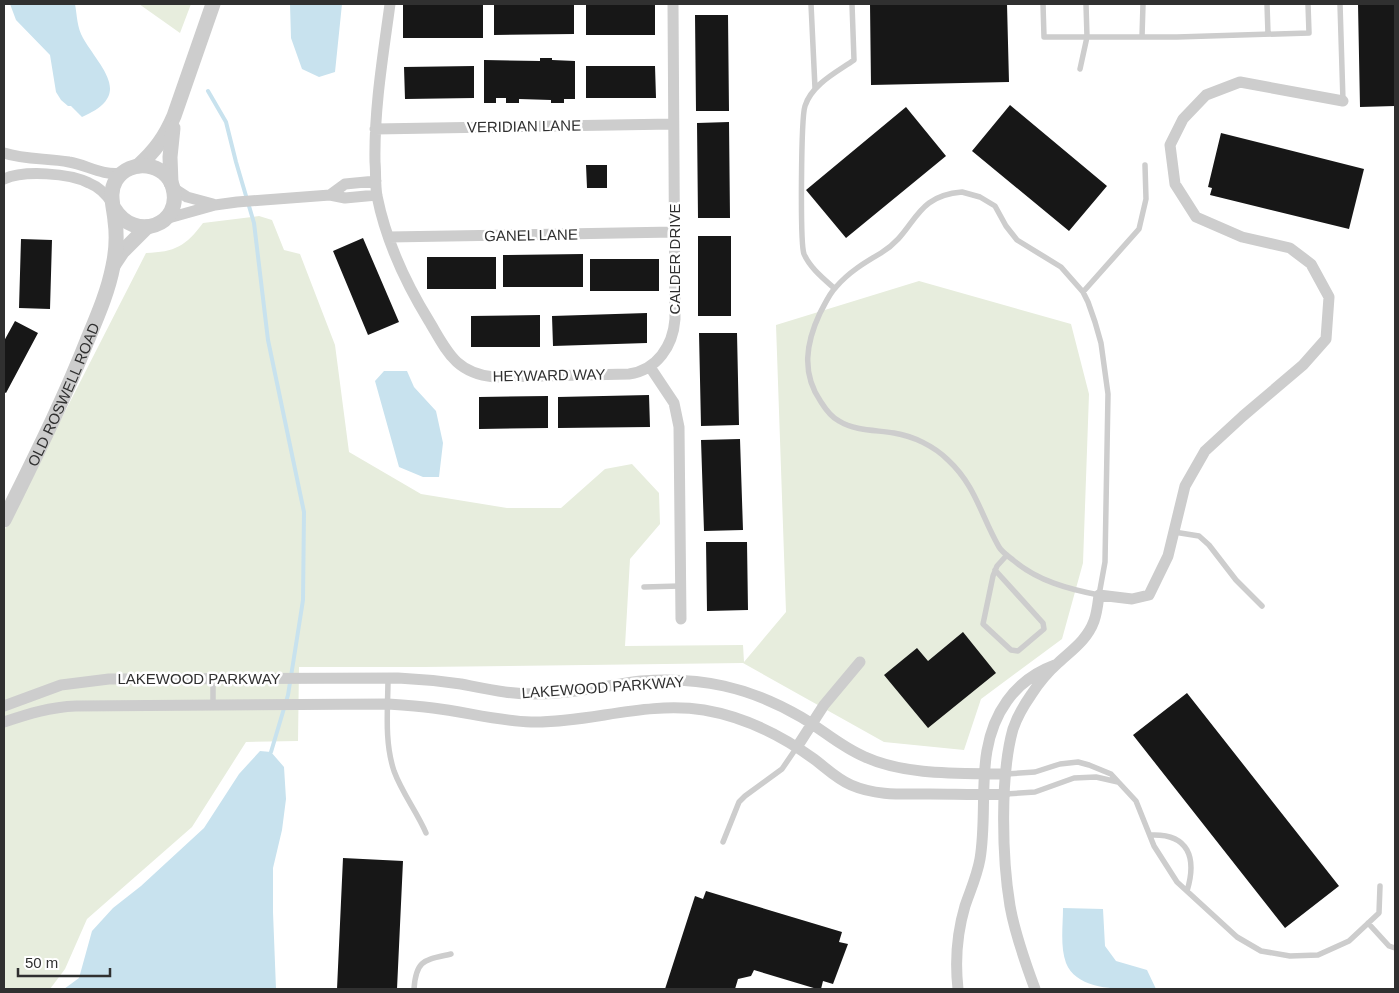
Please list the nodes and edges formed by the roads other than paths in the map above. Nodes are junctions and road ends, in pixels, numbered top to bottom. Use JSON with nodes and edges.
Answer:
{"nodes":[{"id":1,"x":213,"y":4,"type":"edge"},
{"id":2,"x":390,"y":4,"type":"edge"},
{"id":3,"x":673,"y":4,"type":"edge"},
{"id":4,"x":811,"y":4,"type":"edge"},
{"id":5,"x":852,"y":4,"type":"edge"},
{"id":6,"x":1043,"y":4,"type":"edge"},
{"id":7,"x":1086,"y":4,"type":"edge"},
{"id":8,"x":1143,"y":4,"type":"edge"},
{"id":9,"x":1267,"y":4,"type":"edge"},
{"id":10,"x":1308,"y":4,"type":"edge"},
{"id":11,"x":1340,"y":4,"type":"edge"},
{"id":12,"x":1268,"y":34,"type":"junction"},
{"id":13,"x":1087,"y":36,"type":"junction"},
{"id":14,"x":1142,"y":37,"type":"junction"},
{"id":15,"x":1080,"y":69,"type":"dead end"},
{"id":16,"x":815,"y":88,"type":"junction"},
{"id":17,"x":1343,"y":101,"type":"joint"},
{"id":18,"x":174,"y":116,"type":"junction"},
{"id":19,"x":673,"y":124,"type":"junction"},
{"id":20,"x":375,"y":129,"type":"junction"},
{"id":21,"x":4,"y":153,"type":"edge"},
{"id":22,"x":31,"y":158,"type":"junction"},
{"id":23,"x":1145,"y":165,"type":"dead end"},
{"id":24,"x":138,"y":166,"type":"junction"},
{"id":25,"x":31,"y":174,"type":"junction"},
{"id":26,"x":122,"y":174,"type":"junction"},
{"id":27,"x":4,"y":179,"type":"edge"},
{"id":28,"x":376,"y":181,"type":"junction"},
{"id":29,"x":172,"y":185,"type":"junction"},
{"id":30,"x":330,"y":195,"type":"junction"},
{"id":31,"x":377,"y":195,"type":"junction"},
{"id":32,"x":113,"y":205,"type":"junction"},
{"id":33,"x":215,"y":205,"type":"junction"},
{"id":34,"x":164,"y":219,"type":"junction"},
{"id":35,"x":147,"y":227,"type":"junction"},
{"id":36,"x":674,"y":232,"type":"junction"},
{"id":37,"x":389,"y":238,"type":"junction"},
{"id":38,"x":114,"y":265,"type":"junction"},
{"id":39,"x":834,"y":288,"type":"junction"},
{"id":40,"x":1083,"y":292,"type":"junction"},
{"id":41,"x":650,"y":367,"type":"junction"},
{"id":42,"x":4,"y":520,"type":"edge"},
{"id":43,"x":1174,"y":532,"type":"junction"},
{"id":44,"x":1007,"y":555,"type":"junction"},
{"id":45,"x":995,"y":570,"type":"junction"},
{"id":46,"x":680,"y":586,"type":"junction"},
{"id":47,"x":644,"y":587,"type":"dead end"},
{"id":48,"x":1099,"y":595,"type":"junction"},
{"id":49,"x":1262,"y":606,"type":"dead end"},
{"id":50,"x":681,"y":619,"type":"dead end"},
{"id":51,"x":860,"y":662,"type":"dead end"},
{"id":52,"x":1056,"y":664,"type":"junction"},
{"id":53,"x":213,"y":678,"type":"junction"},
{"id":54,"x":388,"y":678,"type":"junction"},
{"id":55,"x":388,"y":704,"type":"junction"},
{"id":56,"x":4,"y":706,"type":"edge"},
{"id":57,"x":213,"y":706,"type":"junction"},
{"id":58,"x":4,"y":722,"type":"edge"},
{"id":59,"x":811,"y":724,"type":"junction"},
{"id":60,"x":797,"y":747,"type":"junction"},
{"id":61,"x":984,"y":773,"type":"junction"},
{"id":62,"x":1006,"y":774,"type":"junction"},
{"id":63,"x":1118,"y":782,"type":"junction"},
{"id":64,"x":1006,"y":794,"type":"junction"},
{"id":65,"x":983,"y":795,"type":"junction"},
{"id":66,"x":426,"y":833,"type":"dead end"},
{"id":67,"x":1150,"y":835,"type":"junction"},
{"id":68,"x":723,"y":842,"type":"dead end"},
{"id":69,"x":1380,"y":886,"type":"dead end"},
{"id":70,"x":1187,"y":891,"type":"junction"},
{"id":71,"x":1368,"y":923,"type":"junction"},
{"id":72,"x":1395,"y":948,"type":"edge"},
{"id":73,"x":451,"y":954,"type":"dead end"},
{"id":74,"x":414,"y":989,"type":"edge"},
{"id":75,"x":958,"y":989,"type":"edge"},
{"id":76,"x":1035,"y":989,"type":"edge"}],
"edges":[{"from":1,"to":18,"type":"street"},
{"from":2,"to":20,"type":"street","name":"HEYWARD WAY"},
{"from":3,"to":19,"type":"street","name":"CALDER DRIVE"},
{"from":4,"to":16,"type":"lane"},
{"from":5,"to":16,"type":"lane"},
{"from":6,"to":13,"type":"lane"},
{"from":7,"to":13,"type":"lane"},
{"from":8,"to":14,"type":"lane"},
{"from":9,"to":12,"type":"lane"},
{"from":10,"to":12,"type":"lane"},
{"from":11,"to":17,"type":"lane"},
{"from":12,"to":14,"type":"lane"},
{"from":13,"to":14,"type":"lane"},
{"from":13,"to":15,"type":"lane"},
{"from":16,"to":39,"type":"lane"},
{"from":17,"to":43,"type":"street"},
{"from":18,"to":24,"type":"street"},
{"from":18,"to":29,"type":"street"},
{"from":19,"to":20,"type":"street","name":"VERIDIAN LANE"},
{"from":19,"to":36,"type":"street","name":"CALDER DRIVE"},
{"from":20,"to":28,"type":"street","name":"HEYWARD WAY"},
{"from":21,"to":22,"type":"street"},
{"from":22,"to":25,"type":"lane"},
{"from":22,"to":26,"type":"street"},
{"from":23,"to":40,"type":"lane"},
{"from":24,"to":26,"type":"street"},
{"from":24,"to":29,"type":"street"},
{"from":25,"to":27,"type":"street"},
{"from":25,"to":32,"type":"street"},
{"from":26,"to":32,"type":"street","name":"OLD ROSWELL ROAD"},
{"from":28,"to":30,"type":"street"},
{"from":28,"to":31,"type":"street","name":"HEYWARD WAY"},
{"from":29,"to":33,"type":"street"},
{"from":29,"to":34,"type":"street"},
{"from":30,"to":31,"type":"street"},
{"from":30,"to":33,"type":"street"},
{"from":31,"to":37,"type":"street","name":"HEYWARD WAY"},
{"from":32,"to":35,"type":"street"},
{"from":32,"to":38,"type":"street","name":"OLD ROSWELL ROAD"},
{"from":33,"to":34,"type":"street"},
{"from":34,"to":35,"type":"street","name":"OLD ROSWELL ROAD"},
{"from":35,"to":38,"type":"street","name":"OLD ROSWELL ROAD"},
{"from":36,"to":37,"type":"street","name":"GANEL LANE"},
{"from":36,"to":41,"type":"street","name":"CALDER DRIVE"},
{"from":37,"to":41,"type":"street","name":"HEYWARD WAY"},
{"from":38,"to":42,"type":"street","name":"OLD ROSWELL ROAD"},
{"from":39,"to":40,"type":"lane"},
{"from":39,"to":44,"type":"lane"},
{"from":40,"to":48,"type":"lane"},
{"from":41,"to":46,"type":"street"},
{"from":43,"to":48,"type":"street"},
{"from":43,"to":49,"type":"lane"},
{"from":44,"to":45,"type":"lane"},
{"from":44,"to":48,"type":"lane"},
{"from":45,"to":45,"type":"lane"},
{"from":46,"to":47,"type":"lane"},
{"from":46,"to":50,"type":"street"},
{"from":48,"to":52,"type":"street"},
{"from":51,"to":59,"type":"street"},
{"from":52,"to":61,"type":"street"},
{"from":52,"to":62,"type":"street"},
{"from":53,"to":54,"type":"street","name":"LAKEWOOD PARKWAY"},
{"from":53,"to":56,"type":"street","name":"LAKEWOOD PARKWAY"},
{"from":53,"to":57,"type":"lane"},
{"from":54,"to":55,"type":"lane"},
{"from":54,"to":59,"type":"street","name":"LAKEWOOD PARKWAY"},
{"from":55,"to":57,"type":"street","name":"LAKEWOOD PARKWAY"},
{"from":55,"to":60,"type":"street","name":"LAKEWOOD PARKWAY"},
{"from":55,"to":66,"type":"lane"},
{"from":57,"to":58,"type":"street","name":"LAKEWOOD PARKWAY"},
{"from":59,"to":60,"type":"street"},
{"from":59,"to":61,"type":"street","name":"LAKEWOOD PARKWAY"},
{"from":60,"to":65,"type":"street","name":"LAKEWOOD PARKWAY"},
{"from":60,"to":68,"type":"lane"},
{"from":61,"to":62,"type":"street","name":"LAKEWOOD PARKWAY"},
{"from":61,"to":65,"type":"street"},
{"from":62,"to":63,"type":"lane"},
{"from":62,"to":64,"type":"street"},
{"from":63,"to":64,"type":"lane"},
{"from":63,"to":67,"type":"lane"},
{"from":64,"to":65,"type":"street","name":"LAKEWOOD PARKWAY"},
{"from":64,"to":76,"type":"street"},
{"from":65,"to":75,"type":"street"},
{"from":67,"to":70,"type":"lane"},
{"from":67,"to":70,"type":"lane"},
{"from":69,"to":71,"type":"lane"},
{"from":70,"to":71,"type":"lane"},
{"from":71,"to":72,"type":"lane"},
{"from":73,"to":74,"type":"lane"}]}
